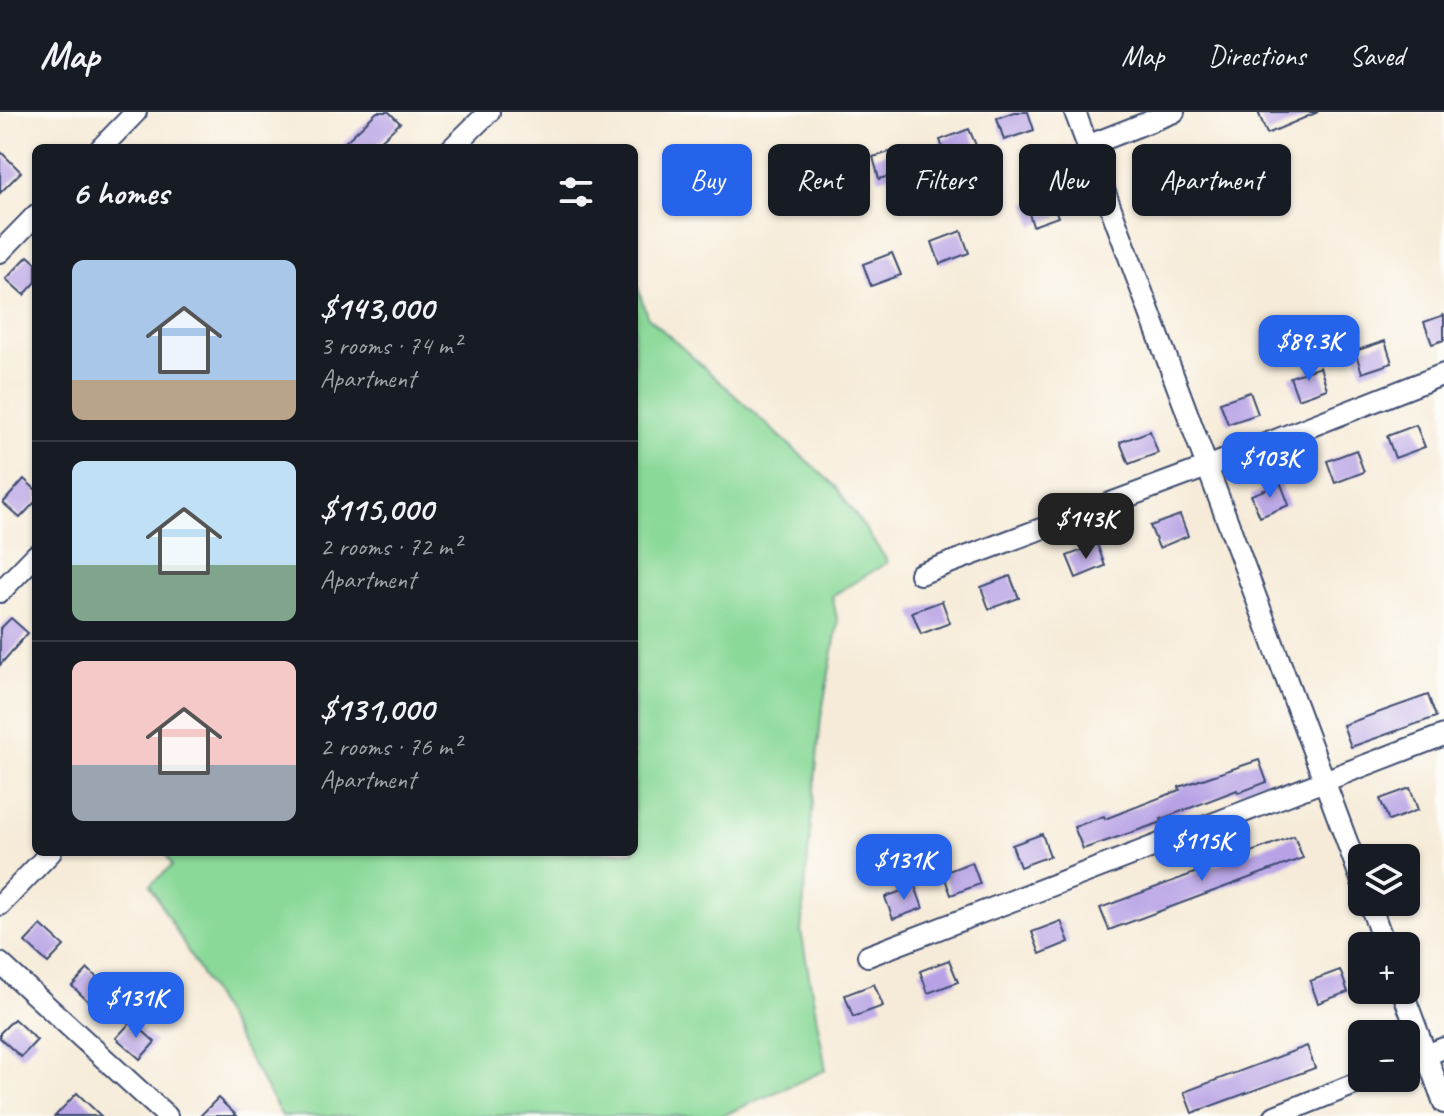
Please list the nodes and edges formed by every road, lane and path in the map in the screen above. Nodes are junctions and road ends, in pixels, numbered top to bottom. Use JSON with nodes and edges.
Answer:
{"nodes":[{"id":1,"x":136,"y":112,"type":"edge"},
{"id":2,"x":489,"y":112,"type":"edge"},
{"id":3,"x":1075,"y":112,"type":"edge"},
{"id":4,"x":1174,"y":112,"type":"edge"},
{"id":5,"x":105,"y":144,"type":"edge"},
{"id":6,"x":456,"y":144,"type":"edge"},
{"id":7,"x":1086,"y":144,"type":"edge"},
{"id":8,"x":1092,"y":144,"type":"edge"},
{"id":9,"x":1113,"y":216,"type":"edge"},
{"id":10,"x":32,"y":219,"type":"edge"},
{"id":11,"x":0,"y":252,"type":"edge"},
{"id":12,"x":1444,"y":374,"type":"edge"},
{"id":13,"x":1207,"y":467,"type":"junction"},
{"id":14,"x":32,"y":559,"type":"edge"},
{"id":15,"x":920,"y":574,"type":"dead end"},
{"id":16,"x":0,"y":592,"type":"edge"},
{"id":17,"x":1444,"y":735,"type":"edge"},
{"id":18,"x":1325,"y":780,"type":"junction"},
{"id":19,"x":1348,"y":844,"type":"edge"},
{"id":20,"x":47,"y":856,"type":"edge"},
{"id":21,"x":0,"y":905,"type":"edge"},
{"id":22,"x":868,"y":956,"type":"dead end"},
{"id":23,"x":0,"y":963,"type":"edge"},
{"id":24,"x":1409,"y":1004,"type":"edge"},
{"id":25,"x":1435,"y":1052,"type":"edge"},
{"id":26,"x":1348,"y":1087,"type":"edge"},
{"id":27,"x":1444,"y":1103,"type":"edge"},
{"id":28,"x":167,"y":1116,"type":"edge"},
{"id":29,"x":1275,"y":1116,"type":"edge"}],
"edges":[{"from":1,"to":5,"type":"street"},
{"from":2,"to":6,"type":"street"},
{"from":3,"to":7,"type":"street"},
{"from":4,"to":8,"type":"street"},
{"from":9,"to":13,"type":"street"},
{"from":10,"to":11,"type":"street"},
{"from":12,"to":13,"type":"street"},
{"from":13,"to":15,"type":"street"},
{"from":13,"to":18,"type":"street"},
{"from":14,"to":16,"type":"street"},
{"from":17,"to":18,"type":"street"},
{"from":18,"to":19,"type":"street"},
{"from":18,"to":22,"type":"street"},
{"from":20,"to":21,"type":"street"},
{"from":23,"to":28,"type":"street"},
{"from":24,"to":25,"type":"street"},
{"from":25,"to":27,"type":"street"},
{"from":26,"to":29,"type":"street"}]}
